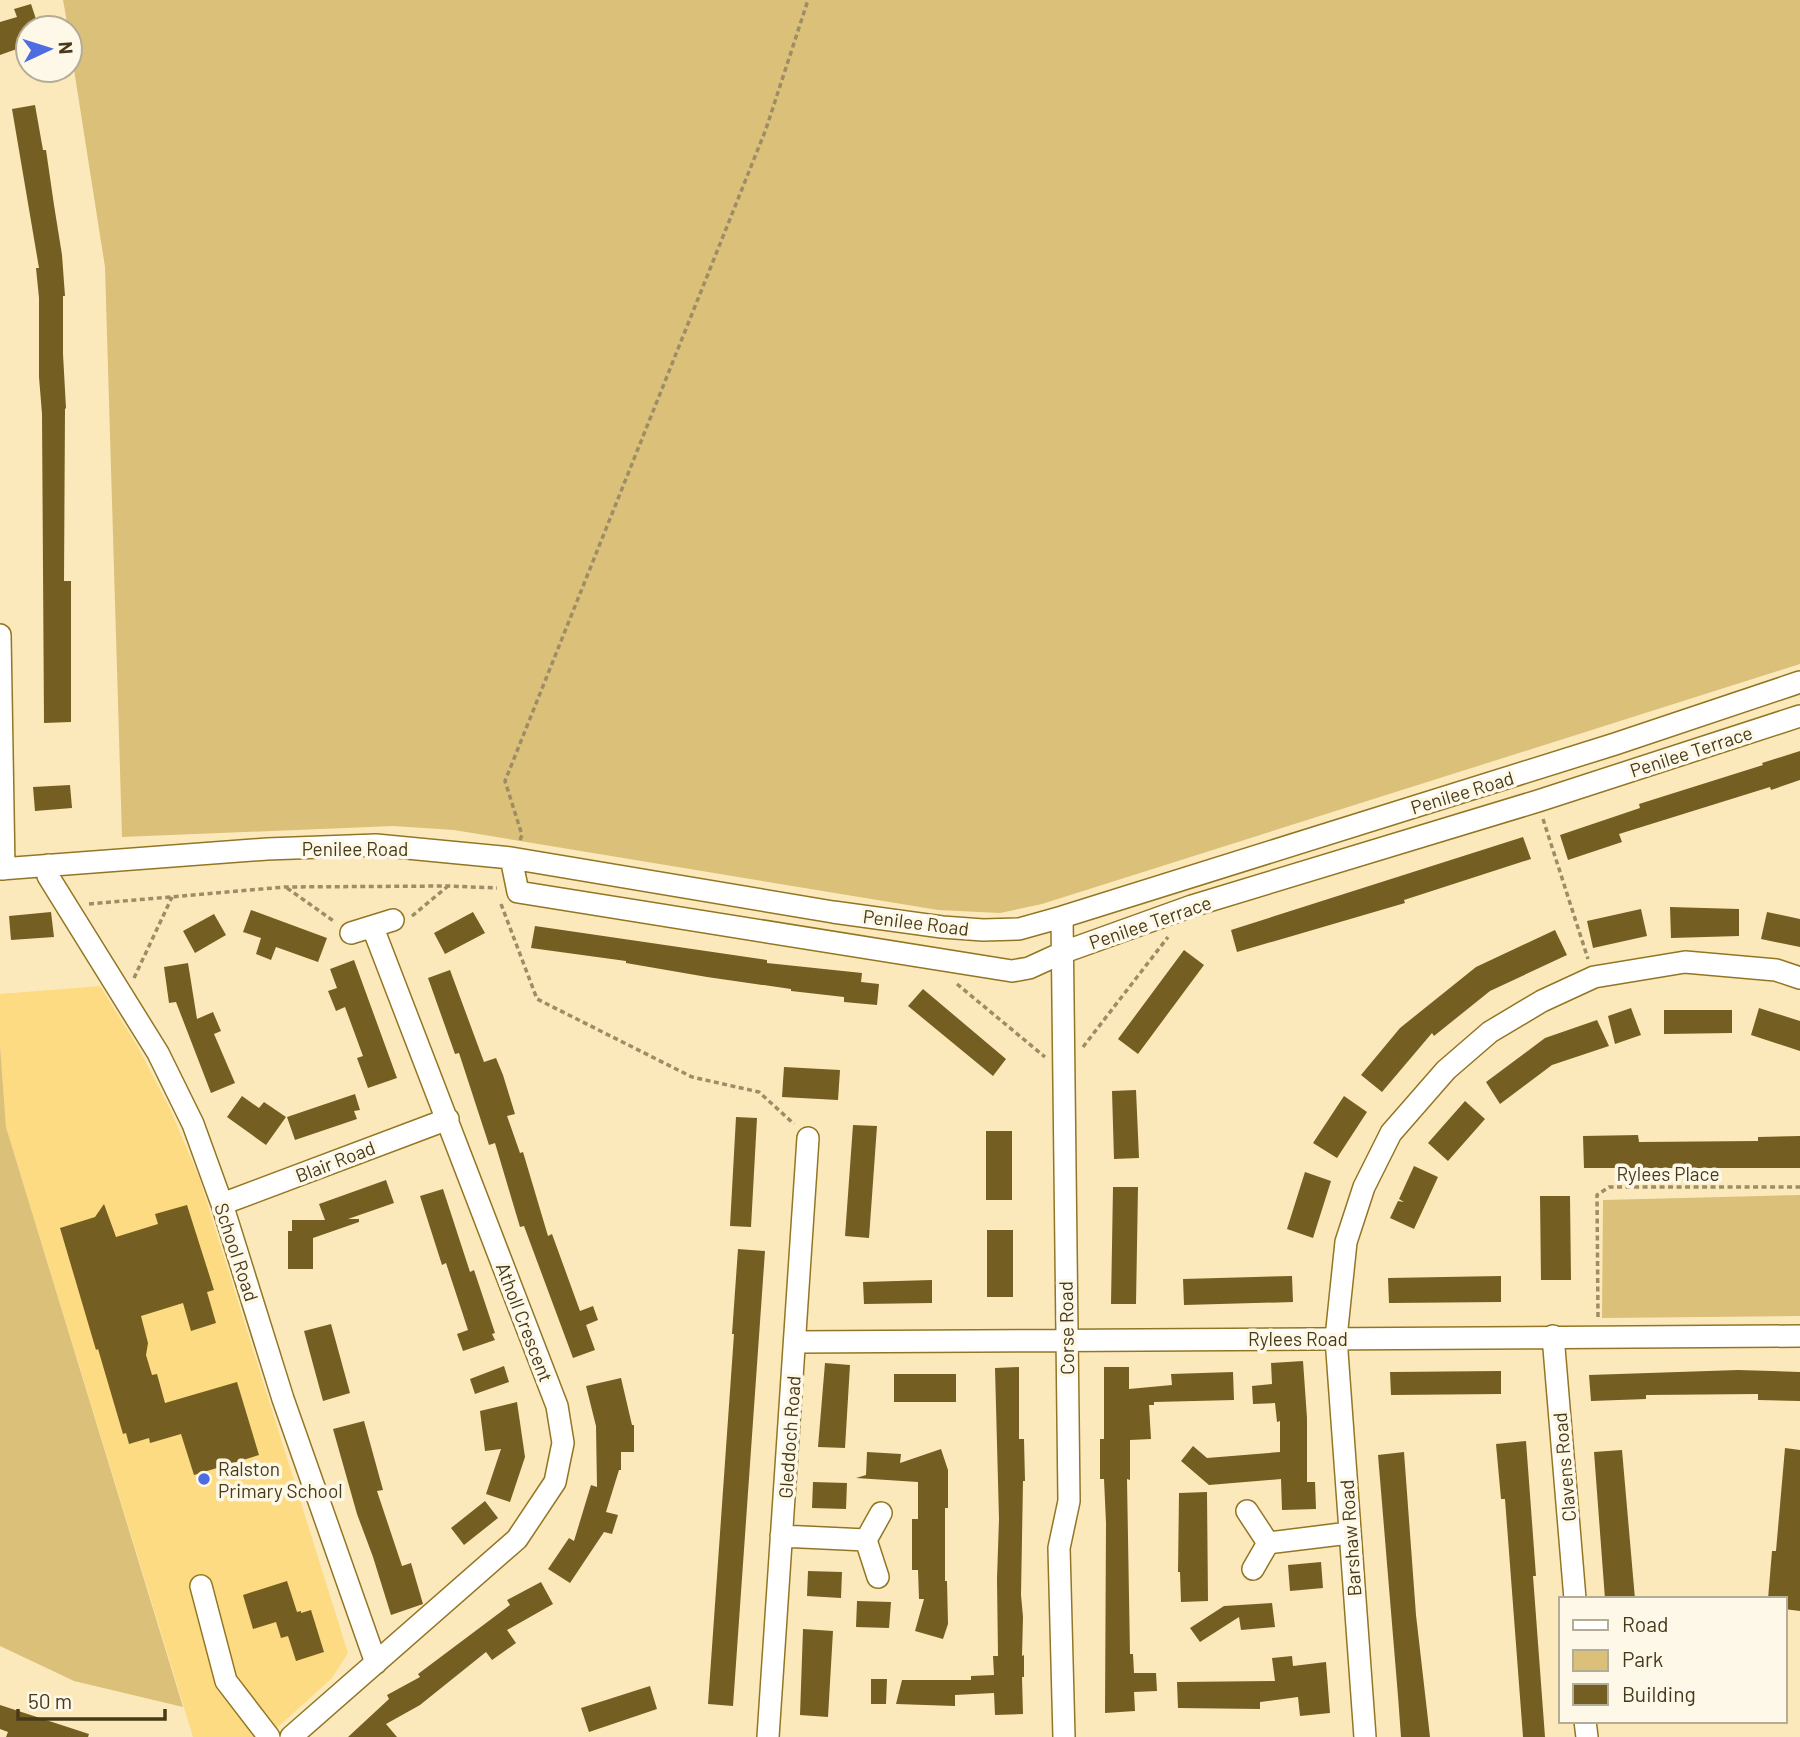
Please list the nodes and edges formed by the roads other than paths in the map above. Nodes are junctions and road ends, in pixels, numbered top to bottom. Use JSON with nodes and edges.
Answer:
{"nodes":[{"id":1,"x":0,"y":635,"type":"edge"},
{"id":2,"x":1800,"y":682,"type":"edge"},
{"id":3,"x":1800,"y":716,"type":"edge"},
{"id":4,"x":511,"y":858,"type":"junction"},
{"id":5,"x":48,"y":865,"type":"junction"},
{"id":6,"x":2,"y":869,"type":"edge"},
{"id":7,"x":1062,"y":917,"type":"junction"},
{"id":8,"x":393,"y":920,"type":"road end"},
{"id":9,"x":373,"y":928,"type":"junction"},
{"id":10,"x":351,"y":933,"type":"road end"},
{"id":11,"x":1064,"y":953,"type":"junction"},
{"id":12,"x":1800,"y":978,"type":"edge"},
{"id":13,"x":448,"y":1119,"type":"junction"},
{"id":14,"x":808,"y":1138,"type":"road end"},
{"id":15,"x":222,"y":1204,"type":"junction"},
{"id":16,"x":1553,"y":1336,"type":"junction"},
{"id":17,"x":1800,"y":1336,"type":"edge"},
{"id":18,"x":1336,"y":1338,"type":"junction"},
{"id":19,"x":1066,"y":1339,"type":"junction"},
{"id":20,"x":796,"y":1342,"type":"junction"},
{"id":21,"x":1247,"y":1511,"type":"dead end"},
{"id":22,"x":881,"y":1513,"type":"dead end"},
{"id":23,"x":1349,"y":1533,"type":"junction"},
{"id":24,"x":781,"y":1536,"type":"junction"},
{"id":25,"x":866,"y":1540,"type":"junction"},
{"id":26,"x":1268,"y":1543,"type":"junction"},
{"id":27,"x":1253,"y":1569,"type":"dead end"},
{"id":28,"x":878,"y":1577,"type":"dead end"},
{"id":29,"x":201,"y":1586,"type":"dead end"},
{"id":30,"x":1575,"y":1597,"type":"edge"},
{"id":31,"x":376,"y":1663,"type":"junction"},
{"id":32,"x":268,"y":1737,"type":"edge"},
{"id":33,"x":291,"y":1737,"type":"edge"},
{"id":34,"x":768,"y":1737,"type":"edge"},
{"id":35,"x":1064,"y":1737,"type":"edge"},
{"id":36,"x":1365,"y":1737,"type":"edge"}],
"edges":[{"from":1,"to":6,"type":"street"},
{"from":2,"to":7,"type":"street","name":"Penilee Road"},
{"from":3,"to":11,"type":"street","name":"Penilee Terrace"},
{"from":4,"to":5,"type":"street","name":"Penilee Road"},
{"from":4,"to":7,"type":"street","name":"Penilee Road"},
{"from":4,"to":11,"type":"street","name":"Penilee Terrace"},
{"from":5,"to":6,"type":"street","name":"Penilee Road"},
{"from":5,"to":15,"type":"street","name":"School Road"},
{"from":7,"to":11,"type":"street","name":"Corse Road"},
{"from":8,"to":9,"type":"street"},
{"from":9,"to":10,"type":"street"},
{"from":9,"to":13,"type":"street","name":"Atholl Crescent"},
{"from":11,"to":19,"type":"street","name":"Corse Road"},
{"from":12,"to":18,"type":"street","name":"Barshaw Road"},
{"from":13,"to":15,"type":"street","name":"Blair Road"},
{"from":13,"to":31,"type":"street","name":"Atholl Crescent"},
{"from":14,"to":20,"type":"street","name":"Gleddoch Road"},
{"from":15,"to":31,"type":"street","name":"School Road"},
{"from":16,"to":17,"type":"street","name":"Rylees Road"},
{"from":16,"to":18,"type":"street","name":"Rylees Road"},
{"from":16,"to":30,"type":"street","name":"Clavens Road"},
{"from":18,"to":19,"type":"street","name":"Rylees Road"},
{"from":18,"to":23,"type":"street","name":"Barshaw Road"},
{"from":19,"to":20,"type":"street","name":"Rylees Road"},
{"from":19,"to":35,"type":"street","name":"Corse Road"},
{"from":20,"to":24,"type":"street","name":"Gleddoch Road"},
{"from":21,"to":26,"type":"street"},
{"from":22,"to":25,"type":"street"},
{"from":23,"to":26,"type":"street"},
{"from":23,"to":36,"type":"street","name":"Barshaw Road"},
{"from":24,"to":25,"type":"street"},
{"from":24,"to":34,"type":"street","name":"Gleddoch Road"},
{"from":25,"to":28,"type":"street"},
{"from":26,"to":27,"type":"street"},
{"from":29,"to":32,"type":"street"},
{"from":31,"to":33,"type":"street","name":"Atholl Crescent"}]}
